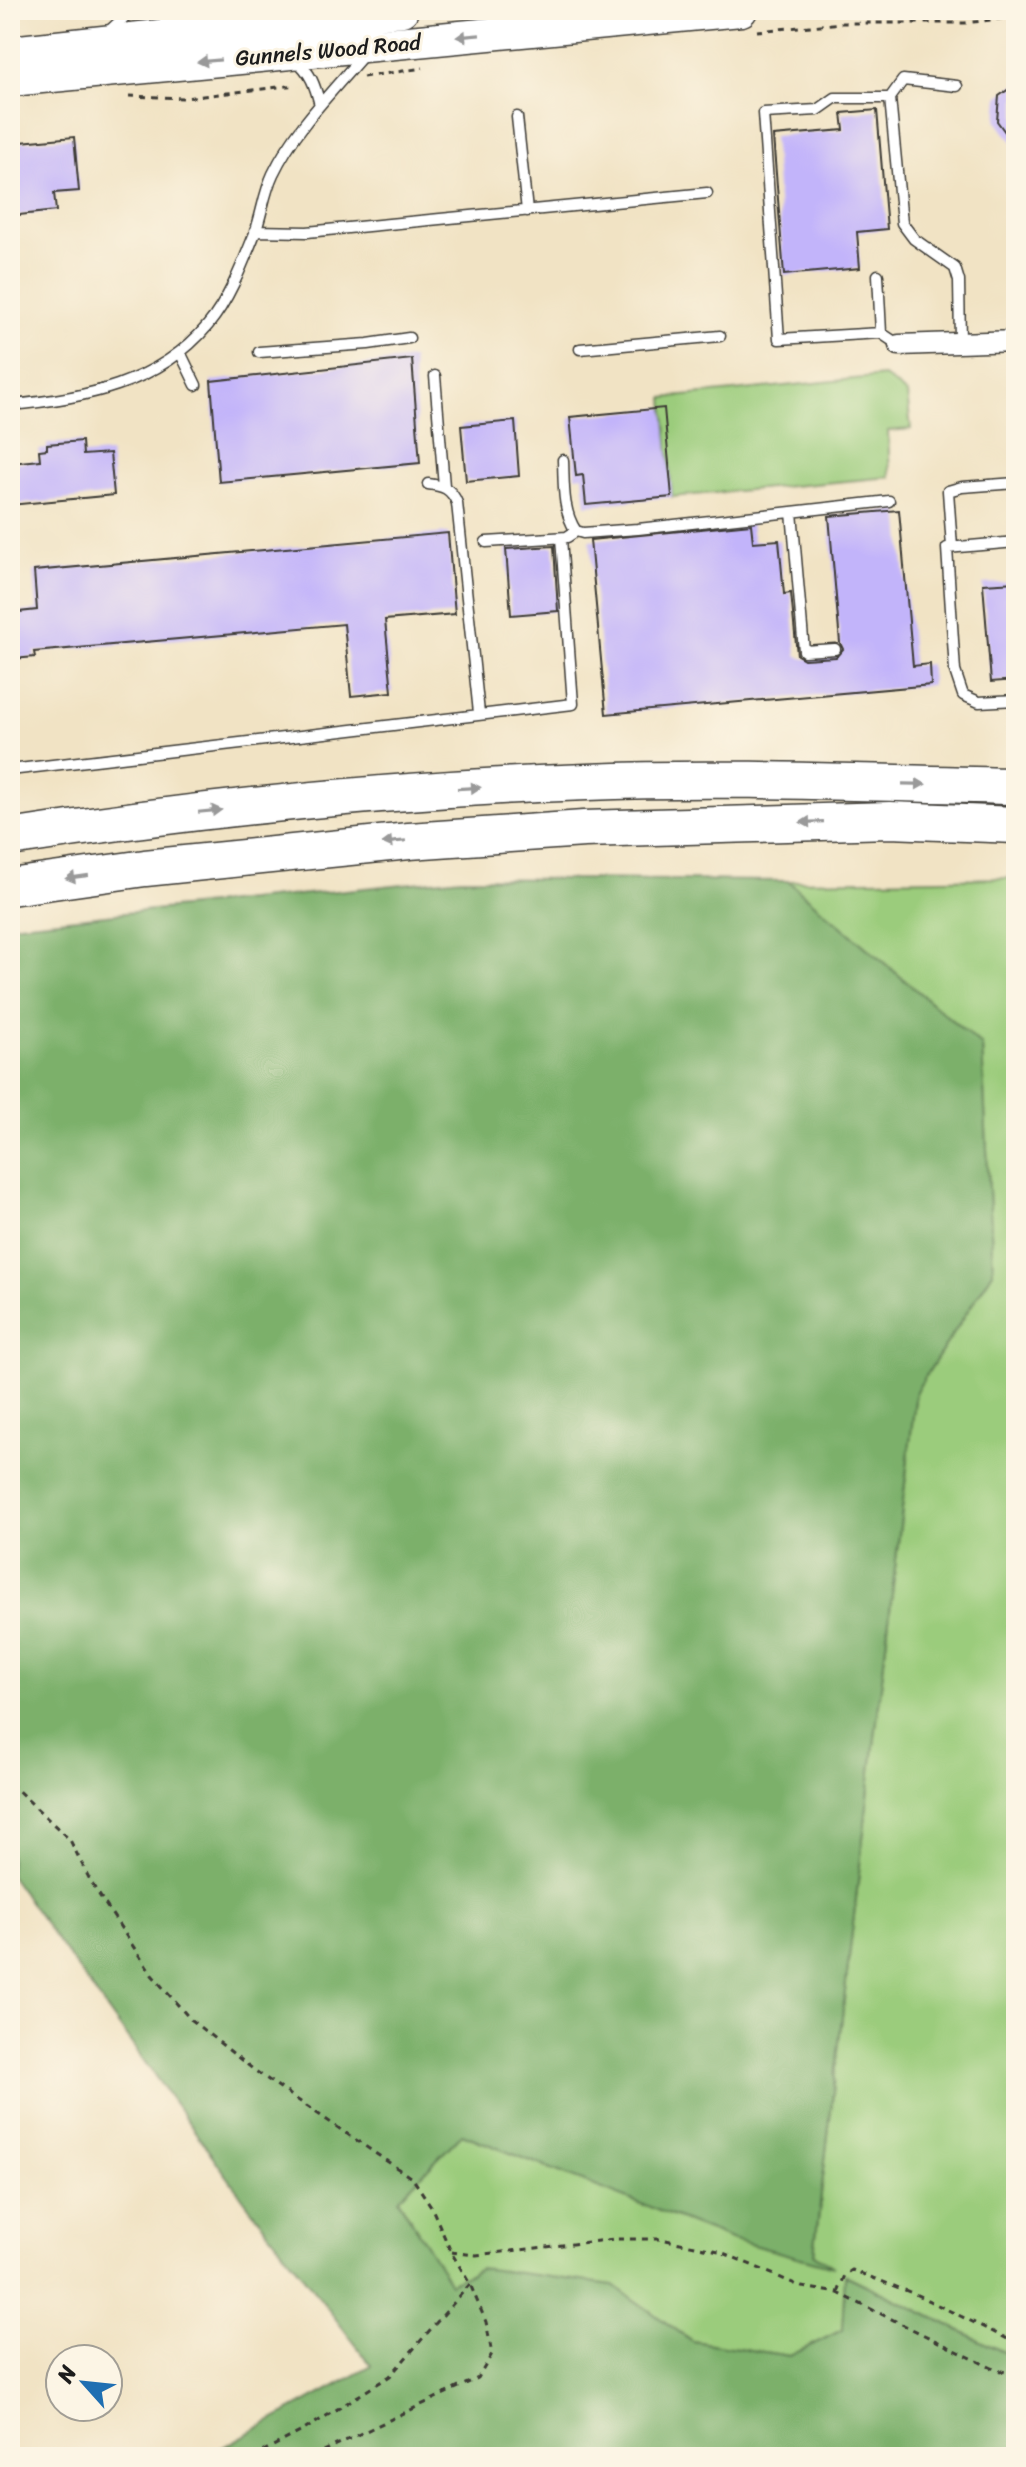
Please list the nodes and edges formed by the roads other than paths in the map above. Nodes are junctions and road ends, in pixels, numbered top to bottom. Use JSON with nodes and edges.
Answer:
{"nodes":[{"id":1,"x":132,"y":10,"type":"edge"},
{"id":2,"x":402,"y":10,"type":"edge"},
{"id":3,"x":741,"y":10,"type":"edge"},
{"id":4,"x":97,"y":43,"type":"junction"},
{"id":5,"x":372,"y":45,"type":"junction"},
{"id":6,"x":10,"y":52,"type":"edge"},
{"id":7,"x":288,"y":53,"type":"junction"},
{"id":8,"x":10,"y":80,"type":"edge"},
{"id":9,"x":957,"y":86,"type":"dead end"},
{"id":10,"x":890,"y":98,"type":"junction"},
{"id":11,"x":320,"y":105,"type":"junction"},
{"id":12,"x":517,"y":117,"type":"dead end"},
{"id":13,"x":707,"y":193,"type":"dead end"},
{"id":14,"x":527,"y":211,"type":"junction"},
{"id":15,"x":255,"y":231,"type":"junction"},
{"id":16,"x":878,"y":275,"type":"dead end"},
{"id":17,"x":881,"y":333,"type":"junction"},
{"id":18,"x":720,"y":336,"type":"dead end"},
{"id":19,"x":409,"y":338,"type":"dead end"},
{"id":20,"x":1016,"y":341,"type":"edge"},
{"id":21,"x":960,"y":342,"type":"junction"},
{"id":22,"x":899,"y":345,"type":"joint"},
{"id":23,"x":580,"y":349,"type":"dead end"},
{"id":24,"x":259,"y":352,"type":"dead end"},
{"id":25,"x":181,"y":354,"type":"junction"},
{"id":26,"x":435,"y":376,"type":"dead end"},
{"id":27,"x":196,"y":385,"type":"dead end"},
{"id":28,"x":10,"y":405,"type":"edge"},
{"id":29,"x":563,"y":460,"type":"dead end"},
{"id":30,"x":1016,"y":483,"type":"edge"},
{"id":31,"x":428,"y":484,"type":"dead end"},
{"id":32,"x":444,"y":486,"type":"junction"},
{"id":33,"x":889,"y":501,"type":"dead end"},
{"id":34,"x":792,"y":512,"type":"junction"},
{"id":35,"x":576,"y":531,"type":"junction"},
{"id":36,"x":561,"y":538,"type":"junction"},
{"id":37,"x":486,"y":542,"type":"dead end"},
{"id":38,"x":1016,"y":542,"type":"edge"},
{"id":39,"x":952,"y":547,"type":"junction"},
{"id":40,"x":835,"y":649,"type":"dead end"},
{"id":41,"x":1016,"y":700,"type":"edge"},
{"id":42,"x":479,"y":713,"type":"junction"},
{"id":43,"x":10,"y":770,"type":"edge"},
{"id":44,"x":1016,"y":786,"type":"edge"},
{"id":45,"x":1016,"y":825,"type":"edge"},
{"id":46,"x":10,"y":838,"type":"edge"},
{"id":47,"x":10,"y":887,"type":"edge"}],
"edges":[{"from":1,"to":4,"type":"lane"},
{"from":2,"to":4,"type":"main road","name":"Gunnels Wood Road"},
{"from":3,"to":5,"type":"main road","name":"Gunnels Wood Road","one_way":true},
{"from":4,"to":6,"type":"main road","name":"Gunnels Wood Road"},
{"from":5,"to":7,"type":"main road","name":"Gunnels Wood Road"},
{"from":5,"to":11,"type":"lane"},
{"from":7,"to":8,"type":"main road","name":"Gunnels Wood Road","one_way":true},
{"from":7,"to":11,"type":"lane"},
{"from":9,"to":10,"type":"lane"},
{"from":10,"to":17,"type":"lane"},
{"from":10,"to":21,"type":"lane"},
{"from":11,"to":15,"type":"lane"},
{"from":12,"to":14,"type":"lane"},
{"from":13,"to":14,"type":"lane"},
{"from":14,"to":15,"type":"lane"},
{"from":15,"to":25,"type":"lane"},
{"from":16,"to":17,"type":"lane"},
{"from":17,"to":22,"type":"lane"},
{"from":18,"to":23,"type":"lane"},
{"from":19,"to":24,"type":"lane"},
{"from":20,"to":21,"type":"street"},
{"from":21,"to":22,"type":"street"},
{"from":25,"to":27,"type":"lane"},
{"from":25,"to":28,"type":"lane"},
{"from":26,"to":32,"type":"lane"},
{"from":29,"to":35,"type":"lane"},
{"from":30,"to":39,"type":"lane"},
{"from":31,"to":32,"type":"lane"},
{"from":32,"to":42,"type":"lane"},
{"from":33,"to":34,"type":"lane"},
{"from":34,"to":35,"type":"lane"},
{"from":34,"to":40,"type":"lane"},
{"from":35,"to":36,"type":"lane"},
{"from":36,"to":37,"type":"lane"},
{"from":36,"to":42,"type":"lane"},
{"from":38,"to":39,"type":"lane"},
{"from":39,"to":41,"type":"lane"},
{"from":42,"to":43,"type":"lane"},
{"from":46,"to":44,"type":"highway","one_way":true},
{"from":45,"to":47,"type":"highway","one_way":true}]}
